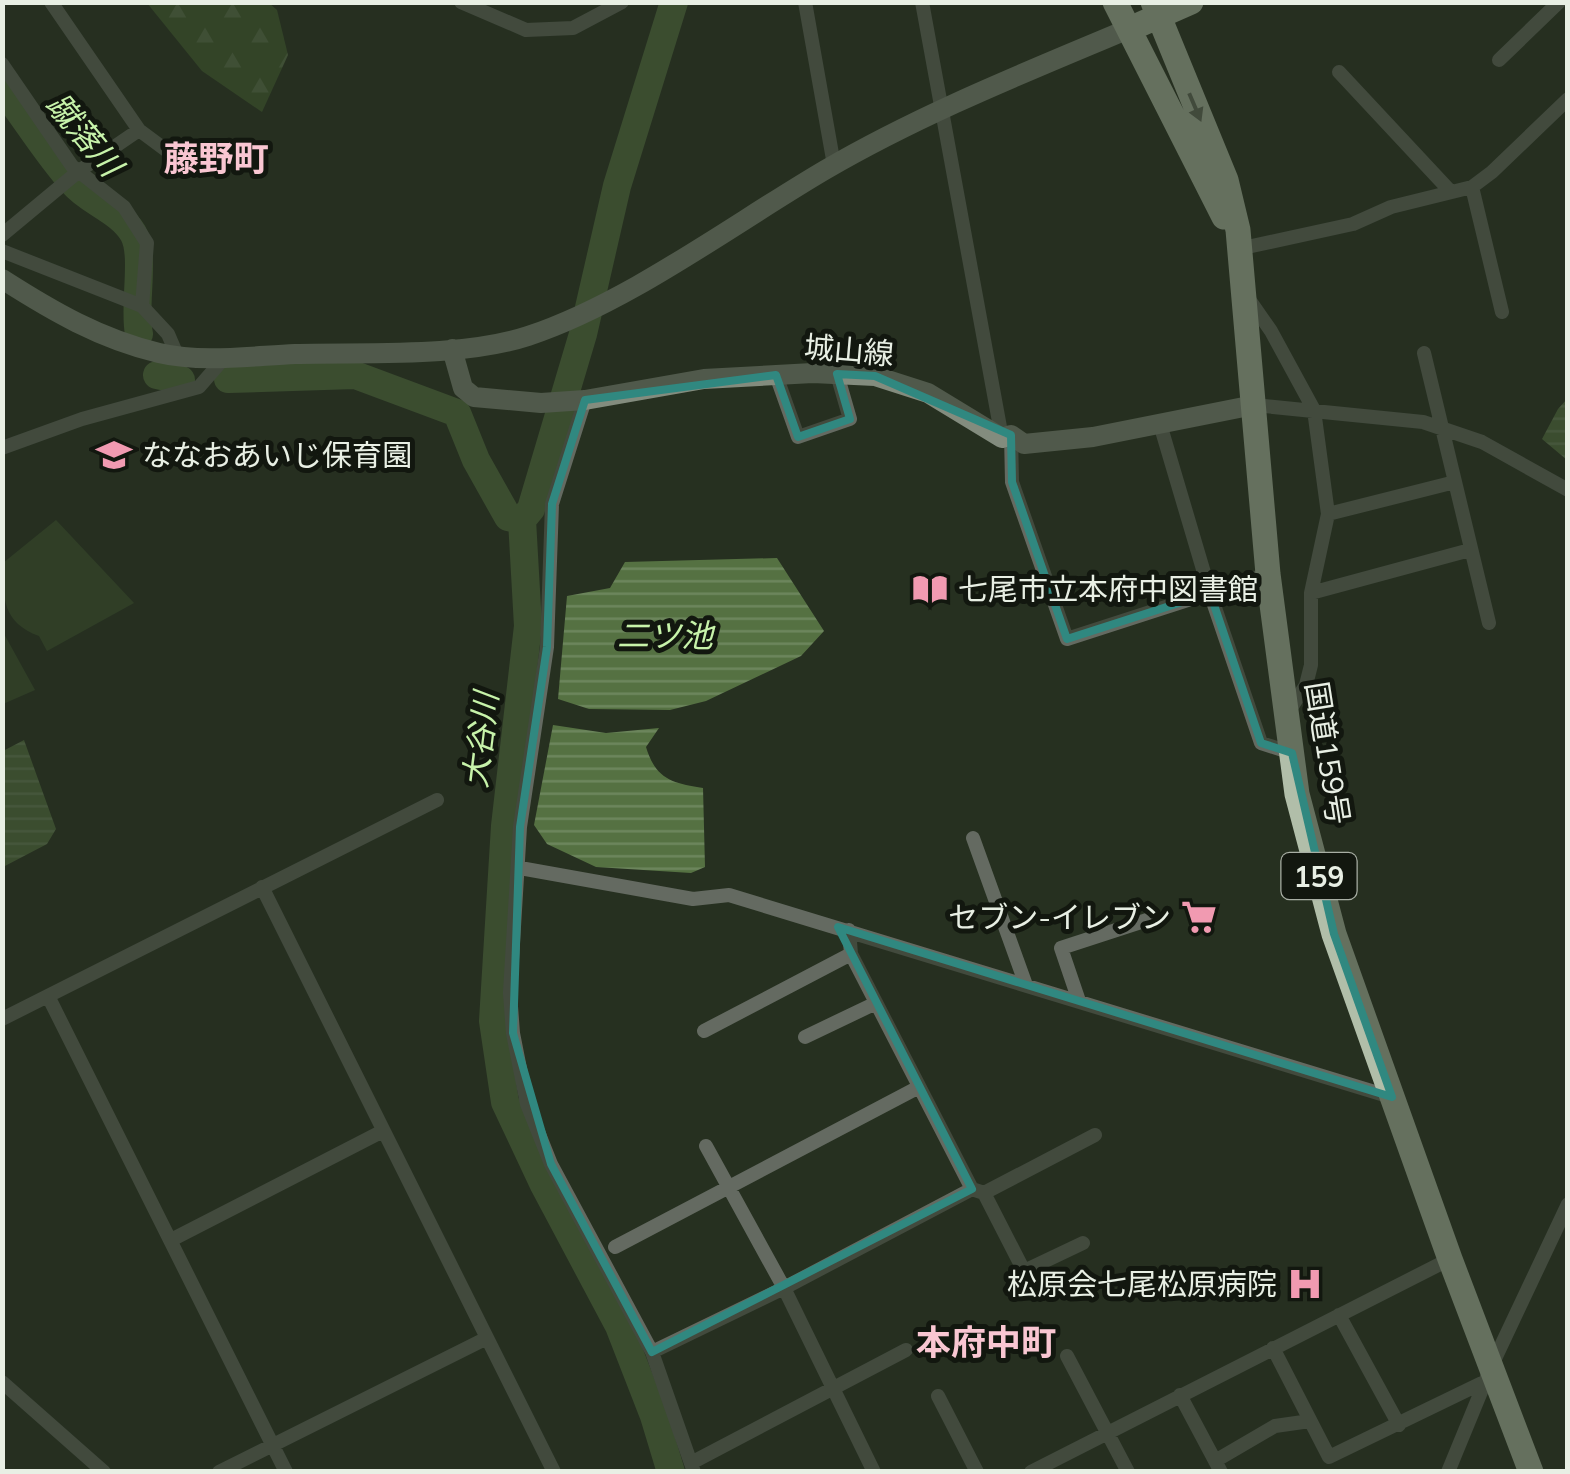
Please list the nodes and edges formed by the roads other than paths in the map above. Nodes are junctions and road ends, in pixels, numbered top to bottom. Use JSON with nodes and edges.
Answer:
{"nodes":[{"id":1,"x":51,"y":2,"type":"edge"},
{"id":2,"x":461,"y":2,"type":"edge"},
{"id":3,"x":622,"y":2,"type":"edge"},
{"id":4,"x":805,"y":2,"type":"edge"},
{"id":5,"x":922,"y":2,"type":"edge"},
{"id":6,"x":1115,"y":2,"type":"edge"},
{"id":7,"x":1191,"y":2,"type":"edge"},
{"id":8,"x":1559,"y":2,"type":"edge"},
{"id":9,"x":1154,"y":10,"type":"edge"},
{"id":10,"x":1126,"y":30,"type":"junction"},
{"id":11,"x":1499,"y":60,"type":"dead end"},
{"id":12,"x":2,"y":64,"type":"edge"},
{"id":13,"x":1339,"y":72,"type":"dead end"},
{"id":14,"x":1568,"y":99,"type":"edge"},
{"id":15,"x":940,"y":108,"type":"junction"},
{"id":16,"x":139,"y":130,"type":"junction"},
{"id":17,"x":182,"y":162,"type":"dead end"},
{"id":18,"x":834,"y":165,"type":"junction"},
{"id":19,"x":78,"y":171,"type":"junction"},
{"id":20,"x":1472,"y":187,"type":"junction"},
{"id":21,"x":1451,"y":192,"type":"junction"},
{"id":22,"x":2,"y":234,"type":"edge"},
{"id":23,"x":1238,"y":249,"type":"junction"},
{"id":24,"x":2,"y":250,"type":"edge"},
{"id":25,"x":2,"y":279,"type":"edge"},
{"id":26,"x":1242,"y":289,"type":"junction"},
{"id":27,"x":136,"y":304,"type":"junction"},
{"id":28,"x":1502,"y":312,"type":"dead end"},
{"id":29,"x":452,"y":349,"type":"junction"},
{"id":30,"x":1424,"y":353,"type":"dead end"},
{"id":31,"x":177,"y":355,"type":"junction"},
{"id":32,"x":225,"y":357,"type":"junction"},
{"id":33,"x":776,"y":374,"type":"junction"},
{"id":34,"x":836,"y":374,"type":"junction"},
{"id":35,"x":580,"y":400,"type":"junction"},
{"id":36,"x":1254,"y":405,"type":"junction"},
{"id":37,"x":1314,"y":410,"type":"junction"},
{"id":38,"x":1160,"y":424,"type":"junction"},
{"id":39,"x":1442,"y":428,"type":"junction"},
{"id":40,"x":1006,"y":436,"type":"junction"},
{"id":41,"x":2,"y":448,"type":"edge"},
{"id":42,"x":1455,"y":482,"type":"junction"},
{"id":43,"x":1568,"y":490,"type":"edge"},
{"id":44,"x":1328,"y":514,"type":"junction"},
{"id":45,"x":1470,"y":550,"type":"junction"},
{"id":46,"x":1268,"y":574,"type":"junction"},
{"id":47,"x":1311,"y":592,"type":"junction"},
{"id":48,"x":1210,"y":593,"type":"junction"},
{"id":49,"x":1489,"y":623,"type":"dead end"},
{"id":50,"x":1288,"y":714,"type":"junction"},
{"id":51,"x":1292,"y":752,"type":"junction"},
{"id":52,"x":437,"y":800,"type":"dead end"},
{"id":53,"x":974,"y":838,"type":"dead end"},
{"id":54,"x":520,"y":868,"type":"junction"},
{"id":55,"x":262,"y":887,"type":"junction"},
{"id":56,"x":1148,"y":920,"type":"dead end"},
{"id":57,"x":849,"y":930,"type":"junction"},
{"id":58,"x":851,"y":954,"type":"junction"},
{"id":59,"x":1026,"y":984,"type":"junction"},
{"id":60,"x":48,"y":996,"type":"junction"},
{"id":61,"x":1079,"y":1001,"type":"junction"},
{"id":62,"x":876,"y":1003,"type":"junction"},
{"id":63,"x":2,"y":1019,"type":"edge"},
{"id":64,"x":704,"y":1031,"type":"dead end"},
{"id":65,"x":805,"y":1038,"type":"dead end"},
{"id":66,"x":920,"y":1087,"type":"junction"},
{"id":67,"x":1392,"y":1097,"type":"junction"},
{"id":68,"x":383,"y":1132,"type":"junction"},
{"id":69,"x":1095,"y":1135,"type":"dead end"},
{"id":70,"x":706,"y":1146,"type":"dead end"},
{"id":71,"x":728,"y":1186,"type":"junction"},
{"id":72,"x":978,"y":1191,"type":"junction"},
{"id":73,"x":1568,"y":1204,"type":"edge"},
{"id":74,"x":171,"y":1240,"type":"junction"},
{"id":75,"x":1083,"y":1243,"type":"dead end"},
{"id":76,"x":616,"y":1246,"type":"dead end"},
{"id":77,"x":1450,"y":1259,"type":"junction"},
{"id":78,"x":784,"y":1288,"type":"junction"},
{"id":79,"x":1340,"y":1314,"type":"junction"},
{"id":80,"x":487,"y":1338,"type":"junction"},
{"id":81,"x":1273,"y":1348,"type":"junction"},
{"id":82,"x":906,"y":1350,"type":"dead end"},
{"id":83,"x":652,"y":1352,"type":"junction"},
{"id":84,"x":1068,"y":1356,"type":"dead end"},
{"id":85,"x":1489,"y":1373,"type":"junction"},
{"id":86,"x":2,"y":1382,"type":"edge"},
{"id":87,"x":834,"y":1390,"type":"junction"},
{"id":88,"x":1180,"y":1395,"type":"junction"},
{"id":89,"x":938,"y":1396,"type":"dead end"},
{"id":90,"x":1310,"y":1420,"type":"junction"},
{"id":91,"x":1399,"y":1425,"type":"junction"},
{"id":92,"x":1106,"y":1432,"type":"junction"},
{"id":93,"x":273,"y":1443,"type":"junction"},
{"id":94,"x":1218,"y":1466,"type":"edge"},
{"id":95,"x":693,"y":1467,"type":"edge"},
{"id":96,"x":104,"y":1472,"type":"edge"},
{"id":97,"x":219,"y":1472,"type":"edge"},
{"id":98,"x":286,"y":1472,"type":"edge"},
{"id":99,"x":554,"y":1472,"type":"edge"},
{"id":100,"x":874,"y":1472,"type":"edge"},
{"id":101,"x":976,"y":1472,"type":"edge"},
{"id":102,"x":1031,"y":1472,"type":"edge"},
{"id":103,"x":1128,"y":1472,"type":"edge"},
{"id":104,"x":1448,"y":1472,"type":"edge"},
{"id":105,"x":1531,"y":1472,"type":"edge"}],
"edges":[{"from":1,"to":16,"type":"street"},
{"from":2,"to":3,"type":"street"},
{"from":4,"to":18,"type":"street"},
{"from":5,"to":15,"type":"street"},
{"from":6,"to":10,"type":"highway","number":"159"},
{"from":7,"to":9,"type":"highway"},
{"from":8,"to":11,"type":"street"},
{"from":9,"to":10,"type":"highway"},
{"from":9,"to":23,"type":"highway","name":"国道159号","number":"159","one_way":true},
{"from":10,"to":15,"type":"main road"},
{"from":10,"to":23,"type":"highway","name":"国道159号","number":"159"},
{"from":12,"to":19,"type":"street"},
{"from":13,"to":21,"type":"street"},
{"from":14,"to":20,"type":"street"},
{"from":15,"to":18,"type":"main road"},
{"from":15,"to":40,"type":"street"},
{"from":16,"to":17,"type":"street"},
{"from":16,"to":19,"type":"street"},
{"from":18,"to":29,"type":"main road"},
{"from":19,"to":22,"type":"street"},
{"from":19,"to":27,"type":"street"},
{"from":20,"to":21,"type":"street"},
{"from":20,"to":28,"type":"street"},
{"from":21,"to":23,"type":"street"},
{"from":23,"to":26,"type":"highway","name":"国道159号","number":"159"},
{"from":24,"to":27,"type":"street"},
{"from":25,"to":31,"type":"main road"},
{"from":26,"to":36,"type":"highway","name":"国道159号","number":"159"},
{"from":26,"to":37,"type":"street"},
{"from":27,"to":31,"type":"street"},
{"from":29,"to":32,"type":"main road"},
{"from":29,"to":35,"type":"main road","name":"城山線"},
{"from":30,"to":39,"type":"street"},
{"from":31,"to":32,"type":"main road"},
{"from":32,"to":41,"type":"street"},
{"from":33,"to":34,"type":"main road","name":"城山線"},
{"from":33,"to":34,"type":"street"},
{"from":33,"to":35,"type":"main road","name":"城山線"},
{"from":34,"to":40,"type":"main road","name":"城山線"},
{"from":35,"to":54,"type":"street"},
{"from":36,"to":37,"type":"street"},
{"from":36,"to":38,"type":"main road","name":"城山線"},
{"from":36,"to":46,"type":"highway","name":"国道159号","number":"159"},
{"from":37,"to":39,"type":"street"},
{"from":37,"to":44,"type":"street"},
{"from":38,"to":40,"type":"main road","name":"城山線"},
{"from":38,"to":48,"type":"street"},
{"from":39,"to":42,"type":"street"},
{"from":39,"to":43,"type":"street"},
{"from":40,"to":48,"type":"street"},
{"from":42,"to":44,"type":"street"},
{"from":42,"to":45,"type":"street"},
{"from":44,"to":47,"type":"street"},
{"from":45,"to":47,"type":"street"},
{"from":45,"to":49,"type":"street"},
{"from":46,"to":48,"type":"street"},
{"from":46,"to":50,"type":"highway","name":"国道159号","number":"159"},
{"from":47,"to":50,"type":"street"},
{"from":48,"to":51,"type":"street"},
{"from":50,"to":51,"type":"highway","name":"国道159号","number":"159"},
{"from":51,"to":67,"type":"highway","name":"国道159号","number":"159"},
{"from":52,"to":55,"type":"street"},
{"from":53,"to":59,"type":"street"},
{"from":54,"to":57,"type":"street"},
{"from":54,"to":83,"type":"street"},
{"from":55,"to":60,"type":"street"},
{"from":55,"to":68,"type":"street"},
{"from":56,"to":61,"type":"street"},
{"from":57,"to":58,"type":"street"},
{"from":57,"to":59,"type":"street"},
{"from":58,"to":62,"type":"street"},
{"from":58,"to":64,"type":"street"},
{"from":59,"to":61,"type":"street"},
{"from":60,"to":63,"type":"street"},
{"from":60,"to":74,"type":"street"},
{"from":61,"to":67,"type":"street"},
{"from":62,"to":65,"type":"street"},
{"from":62,"to":66,"type":"street"},
{"from":66,"to":71,"type":"street"},
{"from":66,"to":72,"type":"street"},
{"from":67,"to":77,"type":"highway","name":"国道159号","number":"159"},
{"from":68,"to":74,"type":"street"},
{"from":68,"to":80,"type":"street"},
{"from":69,"to":72,"type":"street"},
{"from":70,"to":71,"type":"street"},
{"from":71,"to":76,"type":"street"},
{"from":71,"to":78,"type":"street"},
{"from":72,"to":75,"type":"street"},
{"from":72,"to":78,"type":"street"},
{"from":73,"to":85,"type":"street"},
{"from":74,"to":93,"type":"street"},
{"from":77,"to":79,"type":"street"},
{"from":77,"to":85,"type":"highway","name":"国道159号","number":"159"},
{"from":78,"to":83,"type":"street"},
{"from":78,"to":87,"type":"street"},
{"from":79,"to":81,"type":"street"},
{"from":79,"to":91,"type":"street"},
{"from":80,"to":93,"type":"street"},
{"from":80,"to":99,"type":"street"},
{"from":81,"to":88,"type":"street"},
{"from":81,"to":90,"type":"street"},
{"from":82,"to":87,"type":"street"},
{"from":83,"to":95,"type":"street"},
{"from":84,"to":92,"type":"street"},
{"from":85,"to":91,"type":"street"},
{"from":85,"to":104,"type":"street"},
{"from":85,"to":105,"type":"highway","name":"国道159号","number":"159"},
{"from":86,"to":96,"type":"street"},
{"from":87,"to":95,"type":"street"},
{"from":87,"to":100,"type":"street"},
{"from":88,"to":92,"type":"street"},
{"from":88,"to":94,"type":"street"},
{"from":89,"to":101,"type":"street"},
{"from":90,"to":91,"type":"street"},
{"from":90,"to":94,"type":"street"},
{"from":92,"to":102,"type":"street"},
{"from":92,"to":103,"type":"street"},
{"from":93,"to":97,"type":"street"},
{"from":93,"to":98,"type":"street"}]}
